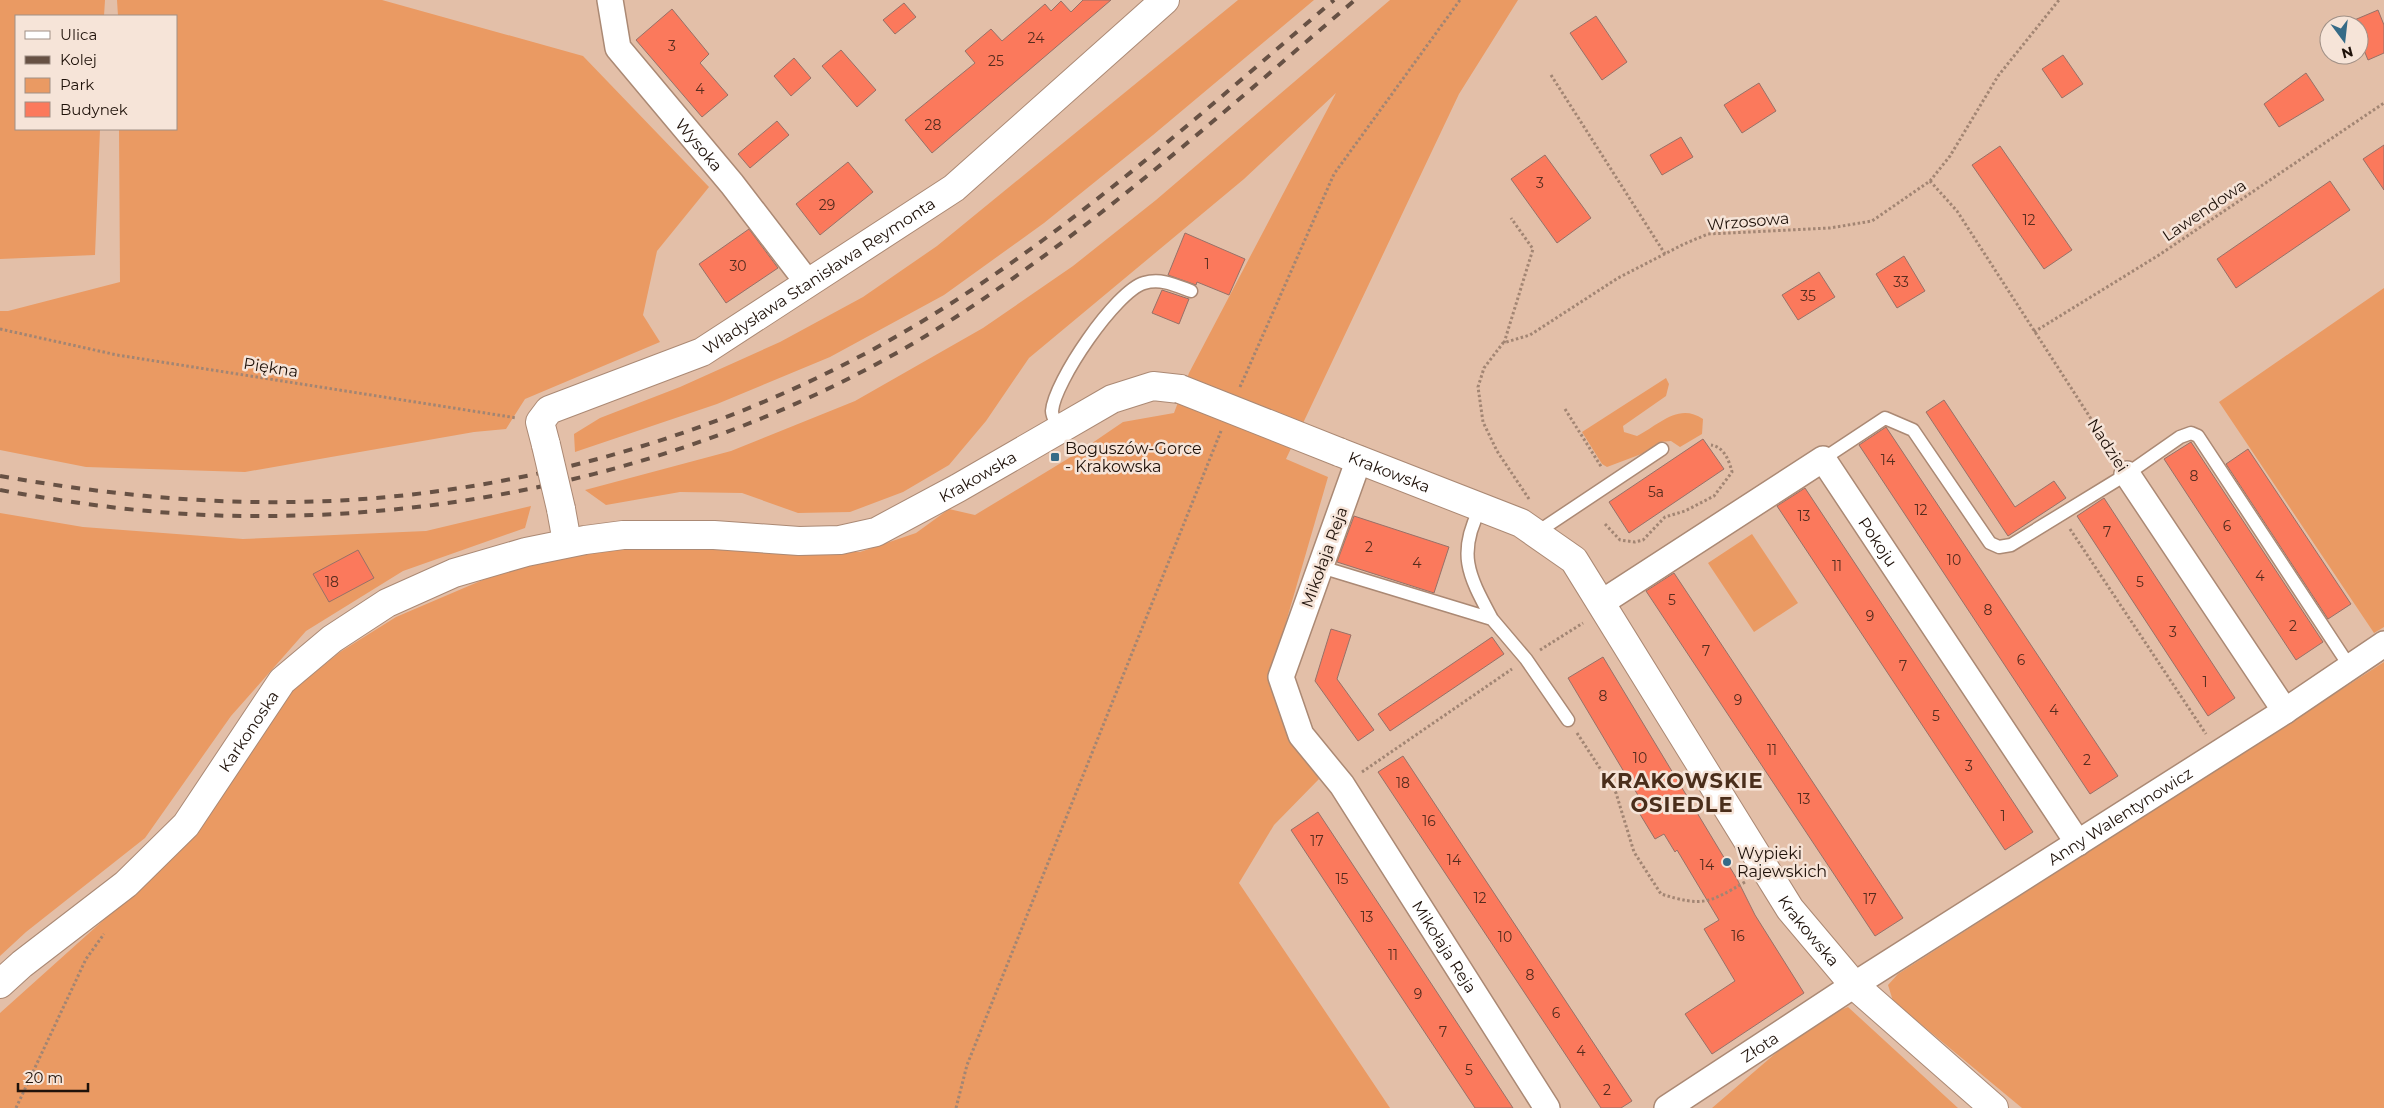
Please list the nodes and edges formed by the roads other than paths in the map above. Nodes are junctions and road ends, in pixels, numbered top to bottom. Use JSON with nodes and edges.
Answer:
{"nodes":[{"id":1,"x":610,"y":0,"type":"edge"},
{"id":2,"x":1165,"y":0,"type":"edge"},
{"id":3,"x":808,"y":284,"type":"junction"},
{"id":4,"x":1191,"y":290,"type":"dead end"},
{"id":5,"x":1059,"y":429,"type":"junction"},
{"id":6,"x":1662,"y":449,"type":"dead end"},
{"id":7,"x":1349,"y":456,"type":"junction"},
{"id":8,"x":1823,"y":459,"type":"junction"},
{"id":9,"x":2127,"y":474,"type":"junction"},
{"id":10,"x":1481,"y":507,"type":"junction"},
{"id":11,"x":1529,"y":528,"type":"junction"},
{"id":12,"x":554,"y":545,"type":"junction"},
{"id":13,"x":1321,"y":567,"type":"junction"},
{"id":14,"x":1603,"y":606,"type":"junction"},
{"id":15,"x":1492,"y":619,"type":"junction"},
{"id":16,"x":2384,"y":644,"type":"edge"},
{"id":17,"x":2350,"y":667,"type":"junction"},
{"id":18,"x":2285,"y":711,"type":"junction"},
{"id":19,"x":1568,"y":720,"type":"road end"},
{"id":20,"x":2078,"y":843,"type":"junction"},
{"id":21,"x":0,"y":984,"type":"edge"},
{"id":22,"x":1854,"y":985,"type":"junction"},
{"id":23,"x":1547,"y":1108,"type":"edge"},
{"id":24,"x":1667,"y":1108,"type":"edge"},
{"id":25,"x":1994,"y":1108,"type":"edge"}],
"edges":[{"from":1,"to":3,"type":"street","name":"Wysoka"},
{"from":2,"to":3,"type":"main road","name":"Władysława Stanisława Reymonta"},
{"from":3,"to":12,"type":"main road","name":"Władysława Stanisława Reymonta","bridge":true},
{"from":4,"to":5,"type":"lane"},
{"from":5,"to":7,"type":"main road","name":"Krakowska","bridge":true},
{"from":5,"to":12,"type":"main road","name":"Krakowska"},
{"from":6,"to":11,"type":"lane"},
{"from":7,"to":10,"type":"main road","name":"Krakowska"},
{"from":7,"to":13,"type":"street","name":"Mikołaja Reja"},
{"from":8,"to":9,"type":"lane"},
{"from":8,"to":14,"type":"street"},
{"from":8,"to":20,"type":"street","name":"Pokoju"},
{"from":9,"to":17,"type":"lane"},
{"from":9,"to":18,"type":"street","name":"Nadziei"},
{"from":10,"to":11,"type":"main road","name":"Krakowska"},
{"from":10,"to":15,"type":"lane"},
{"from":11,"to":14,"type":"main road","name":"Krakowska"},
{"from":12,"to":21,"type":"main road","name":"Karkonoska"},
{"from":13,"to":15,"type":"lane"},
{"from":13,"to":23,"type":"street","name":"Mikołaja Reja"},
{"from":14,"to":22,"type":"main road","name":"Krakowska"},
{"from":15,"to":19,"type":"lane"},
{"from":16,"to":17,"type":"street","name":"Anny Walentynowicz"},
{"from":17,"to":18,"type":"street","name":"Anny Walentynowicz"},
{"from":18,"to":20,"type":"street","name":"Anny Walentynowicz"},
{"from":20,"to":22,"type":"street","name":"Anny Walentynowicz"},
{"from":22,"to":24,"type":"street","name":"Złota"},
{"from":22,"to":25,"type":"main road","name":"Krakowska"}]}
